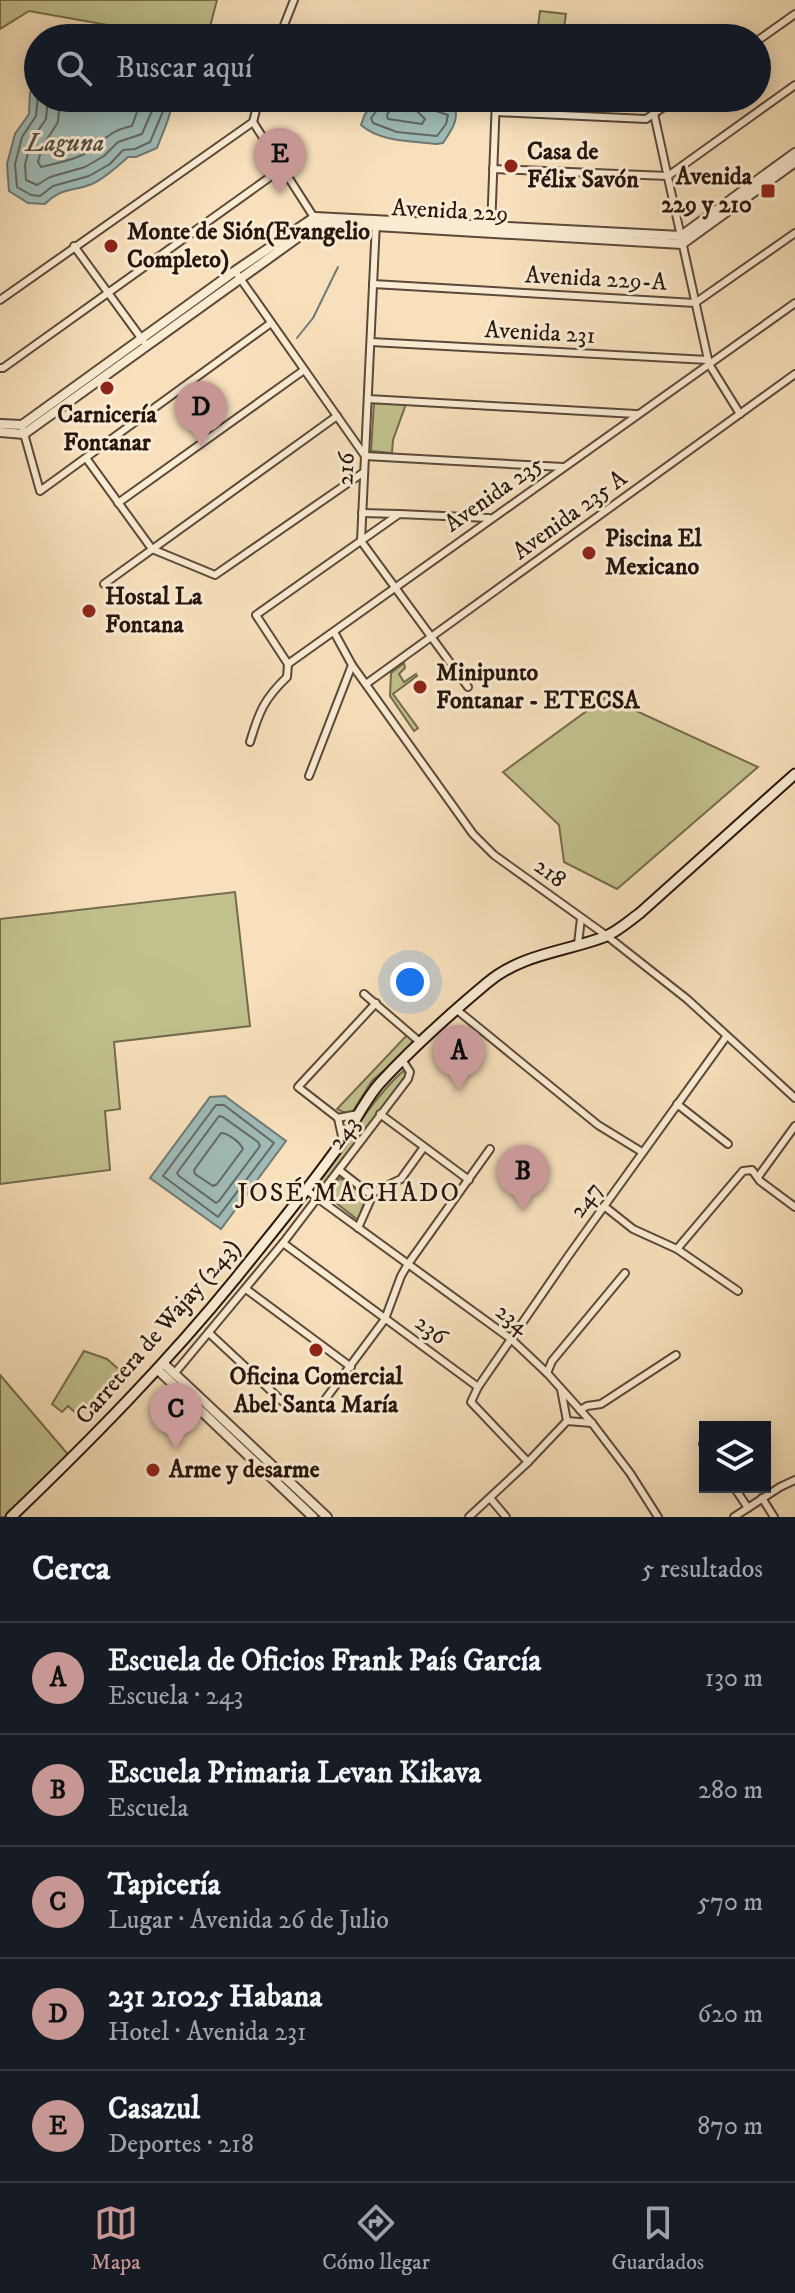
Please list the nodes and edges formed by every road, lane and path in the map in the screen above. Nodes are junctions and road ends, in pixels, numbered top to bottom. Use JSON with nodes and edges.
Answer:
{"nodes":[{"id":1,"x":294,"y":0,"type":"edge"},
{"id":2,"x":795,"y":14,"type":"edge"},
{"id":3,"x":285,"y":24,"type":"edge"},
{"id":4,"x":771,"y":31,"type":"edge"},
{"id":5,"x":795,"y":85,"type":"edge"},
{"id":6,"x":771,"y":102,"type":"edge"},
{"id":7,"x":256,"y":112,"type":"edge"},
{"id":8,"x":496,"y":112,"type":"joint"},
{"id":9,"x":657,"y":112,"type":"edge"},
{"id":10,"x":757,"y":112,"type":"edge"},
{"id":11,"x":654,"y":114,"type":"junction"},
{"id":12,"x":253,"y":122,"type":"junction"},
{"id":13,"x":795,"y":153,"type":"edge"},
{"id":14,"x":795,"y":162,"type":"edge"},
{"id":15,"x":284,"y":167,"type":"junction"},
{"id":16,"x":493,"y":169,"type":"junction"},
{"id":17,"x":668,"y":176,"type":"junction"},
{"id":18,"x":315,"y":221,"type":"junction"},
{"id":19,"x":376,"y":222,"type":"junction"},
{"id":20,"x":491,"y":229,"type":"junction"},
{"id":21,"x":795,"y":233,"type":"edge"},
{"id":22,"x":682,"y":240,"type":"junction"},
{"id":23,"x":74,"y":246,"type":"junction"},
{"id":24,"x":237,"y":274,"type":"junction"},
{"id":25,"x":373,"y":284,"type":"junction"},
{"id":26,"x":108,"y":293,"type":"junction"},
{"id":27,"x":0,"y":300,"type":"edge"},
{"id":28,"x":695,"y":303,"type":"junction"},
{"id":29,"x":795,"y":303,"type":"edge"},
{"id":30,"x":271,"y":323,"type":"junction"},
{"id":31,"x":145,"y":342,"type":"junction"},
{"id":32,"x":371,"y":342,"type":"junction"},
{"id":33,"x":708,"y":362,"type":"junction"},
{"id":34,"x":0,"y":368,"type":"edge"},
{"id":35,"x":304,"y":370,"type":"junction"},
{"id":36,"x":795,"y":374,"type":"edge"},
{"id":37,"x":368,"y":399,"type":"junction"},
{"id":38,"x":638,"y":414,"type":"junction"},
{"id":39,"x":740,"y":414,"type":"junction"},
{"id":40,"x":337,"y":416,"type":"junction"},
{"id":41,"x":0,"y":424,"type":"edge"},
{"id":42,"x":23,"y":430,"type":"junction"},
{"id":43,"x":0,"y":432,"type":"edge"},
{"id":44,"x":365,"y":456,"type":"junction"},
{"id":45,"x":86,"y":458,"type":"junction"},
{"id":46,"x":564,"y":467,"type":"junction"},
{"id":47,"x":364,"y":472,"type":"junction"},
{"id":48,"x":118,"y":503,"type":"junction"},
{"id":49,"x":362,"y":513,"type":"junction"},
{"id":50,"x":399,"y":514,"type":"junction"},
{"id":51,"x":491,"y":519,"type":"junction"},
{"id":52,"x":361,"y":541,"type":"junction"},
{"id":53,"x":152,"y":549,"type":"junction"},
{"id":54,"x":104,"y":584,"type":"dead end"},
{"id":55,"x":394,"y":587,"type":"junction"},
{"id":56,"x":334,"y":632,"type":"junction"},
{"id":57,"x":431,"y":637,"type":"junction"},
{"id":58,"x":288,"y":664,"type":"junction"},
{"id":59,"x":352,"y":665,"type":"junction"},
{"id":60,"x":366,"y":684,"type":"junction"},
{"id":61,"x":468,"y":687,"type":"dead end"},
{"id":62,"x":250,"y":742,"type":"dead end"},
{"id":63,"x":795,"y":774,"type":"edge"},
{"id":64,"x":309,"y":776,"type":"dead end"},
{"id":65,"x":581,"y":918,"type":"junction"},
{"id":66,"x":607,"y":936,"type":"junction"},
{"id":67,"x":578,"y":944,"type":"junction"},
{"id":68,"x":364,"y":994,"type":"dead end"},
{"id":69,"x":376,"y":1003,"type":"junction"},
{"id":70,"x":457,"y":1010,"type":"junction"},
{"id":71,"x":726,"y":1037,"type":"junction"},
{"id":72,"x":421,"y":1043,"type":"junction"},
{"id":73,"x":403,"y":1061,"type":"junction"},
{"id":74,"x":795,"y":1098,"type":"edge"},
{"id":75,"x":677,"y":1104,"type":"junction"},
{"id":76,"x":358,"y":1114,"type":"junction"},
{"id":77,"x":380,"y":1114,"type":"junction"},
{"id":78,"x":338,"y":1118,"type":"junction"},
{"id":79,"x":795,"y":1126,"type":"edge"},
{"id":80,"x":343,"y":1141,"type":"junction"},
{"id":81,"x":728,"y":1144,"type":"dead end"},
{"id":82,"x":424,"y":1147,"type":"junction"},
{"id":83,"x":490,"y":1149,"type":"dead end"},
{"id":84,"x":642,"y":1152,"type":"junction"},
{"id":85,"x":339,"y":1170,"type":"junction"},
{"id":86,"x":758,"y":1177,"type":"junction"},
{"id":87,"x":469,"y":1180,"type":"junction"},
{"id":88,"x":305,"y":1189,"type":"junction"},
{"id":89,"x":371,"y":1195,"type":"junction"},
{"id":90,"x":318,"y":1198,"type":"junction"},
{"id":91,"x":604,"y":1206,"type":"junction"},
{"id":92,"x":795,"y":1207,"type":"edge"},
{"id":93,"x":358,"y":1228,"type":"junction"},
{"id":94,"x":283,"y":1243,"type":"junction"},
{"id":95,"x":677,"y":1249,"type":"junction"},
{"id":96,"x":408,"y":1264,"type":"junction"},
{"id":97,"x":625,"y":1273,"type":"dead end"},
{"id":98,"x":246,"y":1289,"type":"junction"},
{"id":99,"x":738,"y":1291,"type":"dead end"},
{"id":100,"x":385,"y":1319,"type":"junction"},
{"id":101,"x":209,"y":1333,"type":"junction"},
{"id":102,"x":511,"y":1339,"type":"junction"},
{"id":103,"x":676,"y":1355,"type":"dead end"},
{"id":104,"x":160,"y":1366,"type":"junction"},
{"id":105,"x":351,"y":1367,"type":"junction"},
{"id":106,"x":547,"y":1373,"type":"junction"},
{"id":107,"x":174,"y":1374,"type":"junction"},
{"id":108,"x":478,"y":1387,"type":"junction"},
{"id":109,"x":561,"y":1389,"type":"junction"},
{"id":110,"x":580,"y":1410,"type":"junction"},
{"id":111,"x":567,"y":1421,"type":"junction"},
{"id":112,"x":592,"y":1423,"type":"junction"},
{"id":113,"x":242,"y":1444,"type":"junction"},
{"id":114,"x":528,"y":1462,"type":"junction"},
{"id":115,"x":795,"y":1480,"type":"edge"},
{"id":116,"x":738,"y":1493,"type":"edge"},
{"id":117,"x":490,"y":1498,"type":"junction"},
{"id":118,"x":762,"y":1498,"type":"junction"},
{"id":119,"x":748,"y":1508,"type":"junction"},
{"id":120,"x":11,"y":1517,"type":"edge"},
{"id":121,"x":313,"y":1517,"type":"edge"},
{"id":122,"x":327,"y":1517,"type":"edge"},
{"id":123,"x":469,"y":1517,"type":"edge"},
{"id":124,"x":506,"y":1517,"type":"edge"},
{"id":125,"x":658,"y":1517,"type":"edge"},
{"id":126,"x":734,"y":1517,"type":"edge"},
{"id":127,"x":774,"y":1517,"type":"edge"}],
"edges":[{"from":1,"to":3,"type":"street"},
{"from":2,"to":4,"type":"street"},
{"from":5,"to":6,"type":"street"},
{"from":7,"to":12,"type":"street"},
{"from":8,"to":11,"type":"street"},
{"from":8,"to":16,"type":"street"},
{"from":9,"to":11,"type":"street"},
{"from":10,"to":17,"type":"street"},
{"from":11,"to":17,"type":"street"},
{"from":12,"to":15,"type":"street"},
{"from":12,"to":23,"type":"street"},
{"from":13,"to":22,"type":"street"},
{"from":14,"to":22,"type":"street"},
{"from":15,"to":18,"type":"street"},
{"from":15,"to":26,"type":"street"},
{"from":16,"to":17,"type":"street"},
{"from":16,"to":20,"type":"street"},
{"from":17,"to":22,"type":"street"},
{"from":18,"to":19,"type":"street","name":"Avenida 229"},
{"from":18,"to":24,"type":"street"},
{"from":19,"to":20,"type":"street","name":"Avenida 229"},
{"from":19,"to":25,"type":"street","name":"216"},
{"from":20,"to":22,"type":"street","name":"Avenida 229"},
{"from":21,"to":28,"type":"street","name":"Avenida 229-A"},
{"from":22,"to":28,"type":"street"},
{"from":23,"to":26,"type":"street"},
{"from":23,"to":27,"type":"street"},
{"from":24,"to":30,"type":"street"},
{"from":24,"to":31,"type":"street"},
{"from":25,"to":28,"type":"street","name":"Avenida 229-A"},
{"from":25,"to":32,"type":"street","name":"216"},
{"from":26,"to":31,"type":"street"},
{"from":26,"to":34,"type":"street"},
{"from":28,"to":33,"type":"street"},
{"from":29,"to":33,"type":"street","name":"Avenida 235"},
{"from":30,"to":35,"type":"street"},
{"from":30,"to":45,"type":"street"},
{"from":31,"to":42,"type":"street"},
{"from":32,"to":33,"type":"street","name":"Avenida 231"},
{"from":32,"to":37,"type":"street","name":"216"},
{"from":33,"to":38,"type":"street","name":"Avenida 235"},
{"from":33,"to":39,"type":"street"},
{"from":35,"to":40,"type":"street"},
{"from":35,"to":48,"type":"street"},
{"from":36,"to":39,"type":"street","name":"Avenida 235 A"},
{"from":37,"to":38,"type":"street"},
{"from":37,"to":44,"type":"street","name":"216"},
{"from":38,"to":46,"type":"street","name":"Avenida 235"},
{"from":39,"to":57,"type":"street","name":"Avenida 235 A"},
{"from":40,"to":44,"type":"street"},
{"from":40,"to":53,"type":"street"},
{"from":41,"to":42,"type":"street"},
{"from":42,"to":43,"type":"street"},
{"from":42,"to":45,"type":"street"},
{"from":44,"to":46,"type":"street"},
{"from":44,"to":47,"type":"street","name":"216"},
{"from":45,"to":48,"type":"street"},
{"from":46,"to":51,"type":"street","name":"Avenida 235"},
{"from":47,"to":49,"type":"street","name":"216"},
{"from":47,"to":53,"type":"street"},
{"from":48,"to":53,"type":"street"},
{"from":49,"to":50,"type":"street"},
{"from":49,"to":52,"type":"street","name":"216"},
{"from":50,"to":51,"type":"street"},
{"from":50,"to":52,"type":"street"},
{"from":51,"to":55,"type":"street","name":"Avenida 235"},
{"from":52,"to":55,"type":"street"},
{"from":52,"to":58,"type":"street"},
{"from":53,"to":54,"type":"street"},
{"from":55,"to":56,"type":"street","name":"Avenida 235"},
{"from":55,"to":57,"type":"street"},
{"from":56,"to":58,"type":"street","name":"Avenida 235"},
{"from":56,"to":59,"type":"street","name":"218"},
{"from":57,"to":60,"type":"street","name":"Avenida 235 A"},
{"from":57,"to":61,"type":"street"},
{"from":58,"to":62,"type":"street","name":"Avenida 235"},
{"from":59,"to":60,"type":"street","name":"218"},
{"from":59,"to":64,"type":"street"},
{"from":60,"to":65,"type":"street","name":"218"},
{"from":63,"to":66,"type":"main road","name":"Carretera de Wajay (243)"},
{"from":65,"to":66,"type":"street","name":"218"},
{"from":65,"to":67,"type":"street"},
{"from":66,"to":67,"type":"main road","name":"Carretera de Wajay (243)"},
{"from":66,"to":71,"type":"street","name":"218"},
{"from":67,"to":70,"type":"main road","name":"Carretera de Wajay (243)"},
{"from":68,"to":69,"type":"street"},
{"from":69,"to":72,"type":"street"},
{"from":69,"to":78,"type":"street"},
{"from":70,"to":72,"type":"main road","name":"Carretera de Wajay (243)"},
{"from":70,"to":84,"type":"street"},
{"from":71,"to":74,"type":"street","name":"218"},
{"from":71,"to":75,"type":"street","name":"247"},
{"from":72,"to":73,"type":"main road","name":"Carretera de Wajay (243)"},
{"from":73,"to":76,"type":"main road","name":"Carretera de Wajay (243)"},
{"from":73,"to":77,"type":"street","name":"243"},
{"from":75,"to":81,"type":"street"},
{"from":75,"to":84,"type":"street","name":"247"},
{"from":76,"to":78,"type":"street"},
{"from":76,"to":80,"type":"main road","name":"Carretera de Wajay (243)"},
{"from":77,"to":82,"type":"street"},
{"from":77,"to":85,"type":"street","name":"243"},
{"from":78,"to":80,"type":"street"},
{"from":79,"to":86,"type":"street"},
{"from":80,"to":88,"type":"main road","name":"Carretera de Wajay (243)"},
{"from":82,"to":87,"type":"street"},
{"from":82,"to":89,"type":"street"},
{"from":83,"to":87,"type":"street"},
{"from":84,"to":91,"type":"street","name":"247"},
{"from":85,"to":89,"type":"street"},
{"from":85,"to":90,"type":"street","name":"243"},
{"from":86,"to":92,"type":"street"},
{"from":86,"to":95,"type":"street"},
{"from":87,"to":96,"type":"street"},
{"from":88,"to":90,"type":"street","name":"234"},
{"from":88,"to":104,"type":"main road","name":"Carretera de Wajay (243)"},
{"from":89,"to":93,"type":"street"},
{"from":90,"to":93,"type":"street","name":"234"},
{"from":90,"to":94,"type":"street","name":"243"},
{"from":91,"to":95,"type":"street"},
{"from":91,"to":102,"type":"street","name":"247"},
{"from":93,"to":96,"type":"street","name":"234"},
{"from":94,"to":98,"type":"street","name":"243"},
{"from":94,"to":100,"type":"street","name":"236"},
{"from":95,"to":99,"type":"street"},
{"from":96,"to":100,"type":"street"},
{"from":96,"to":102,"type":"street","name":"234"},
{"from":97,"to":106,"type":"street"},
{"from":98,"to":101,"type":"street","name":"243"},
{"from":98,"to":105,"type":"street"},
{"from":100,"to":105,"type":"street"},
{"from":100,"to":108,"type":"street","name":"236"},
{"from":101,"to":105,"type":"street"},
{"from":101,"to":107,"type":"street","name":"243"},
{"from":102,"to":106,"type":"street","name":"234"},
{"from":102,"to":108,"type":"street","name":"247"},
{"from":103,"to":110,"type":"street"},
{"from":104,"to":107,"type":"street"},
{"from":104,"to":113,"type":"street"},
{"from":104,"to":120,"type":"main road","name":"Carretera de Wajay (243)"},
{"from":106,"to":109,"type":"street","name":"234"},
{"from":107,"to":113,"type":"street"},
{"from":108,"to":114,"type":"street"},
{"from":109,"to":110,"type":"street","name":"234"},
{"from":109,"to":111,"type":"street"},
{"from":110,"to":112,"type":"street","name":"234"},
{"from":111,"to":112,"type":"street"},
{"from":111,"to":114,"type":"street"},
{"from":112,"to":125,"type":"street","name":"234"},
{"from":113,"to":121,"type":"street"},
{"from":113,"to":122,"type":"street"},
{"from":114,"to":117,"type":"street"},
{"from":115,"to":118,"type":"street"},
{"from":116,"to":119,"type":"street"},
{"from":117,"to":123,"type":"street"},
{"from":117,"to":124,"type":"street"},
{"from":118,"to":119,"type":"street"},
{"from":118,"to":127,"type":"street"},
{"from":119,"to":126,"type":"street"}]}
